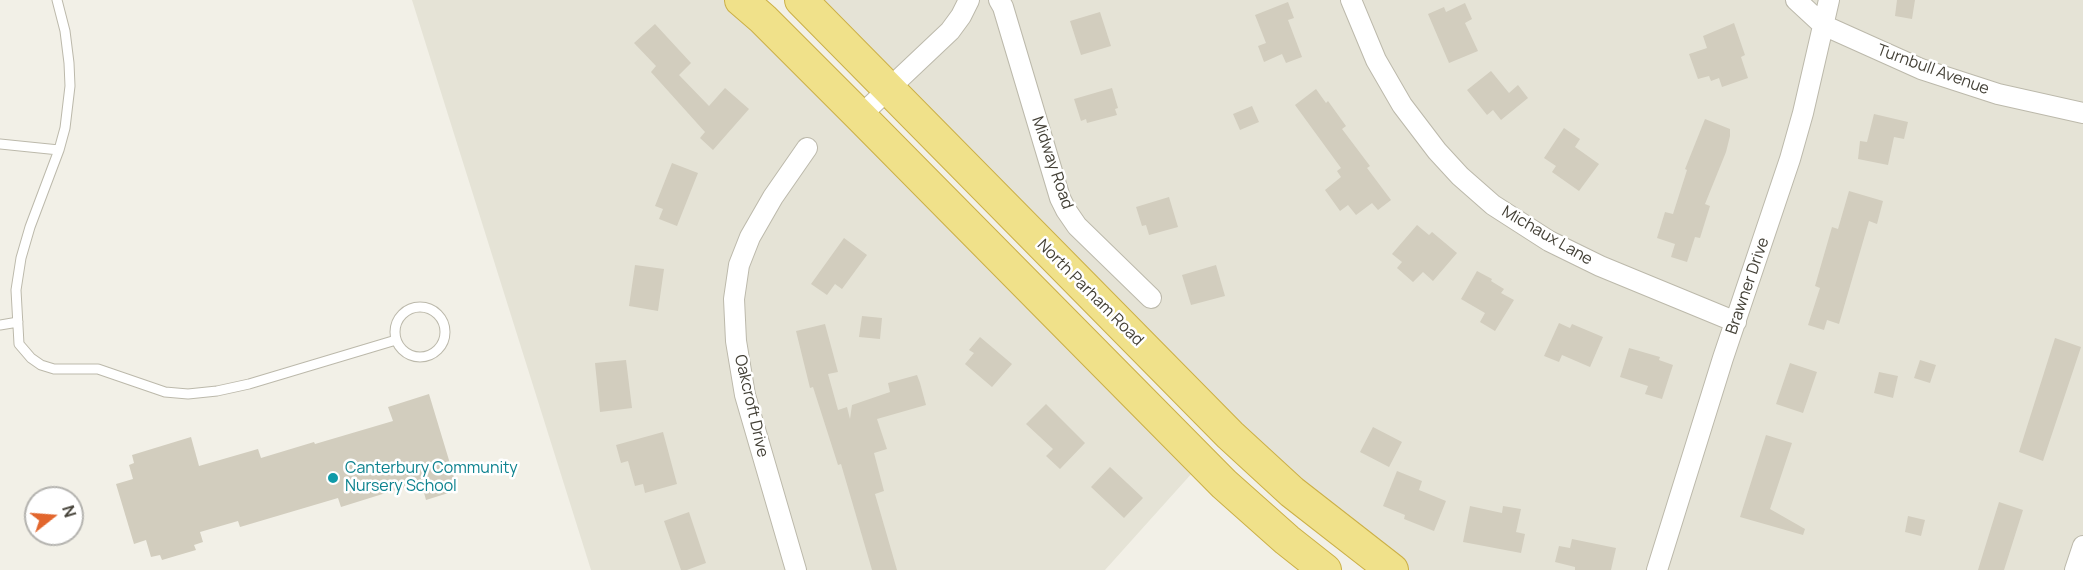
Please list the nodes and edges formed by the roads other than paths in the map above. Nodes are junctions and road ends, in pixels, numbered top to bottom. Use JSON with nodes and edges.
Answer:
{"nodes":[{"id":1,"x":57,"y":0,"type":"edge"},
{"id":2,"x":741,"y":0,"type":"edge"},
{"id":3,"x":801,"y":0,"type":"edge"},
{"id":4,"x":969,"y":0,"type":"edge"},
{"id":5,"x":999,"y":0,"type":"edge"},
{"id":6,"x":1351,"y":0,"type":"edge"},
{"id":7,"x":1796,"y":0,"type":"edge"},
{"id":8,"x":1829,"y":0,"type":"edge"},
{"id":9,"x":1823,"y":25,"type":"junction"},
{"id":10,"x":889,"y":89,"type":"junction"},
{"id":11,"x":2083,"y":113,"type":"edge"},
{"id":12,"x":860,"y":116,"type":"junction"},
{"id":13,"x":0,"y":144,"type":"edge"},
{"id":14,"x":807,"y":148,"type":"dead end"},
{"id":15,"x":59,"y":150,"type":"junction"},
{"id":16,"x":1151,"y":298,"type":"dead end"},
{"id":17,"x":18,"y":322,"type":"junction"},
{"id":18,"x":1736,"y":322,"type":"junction"},
{"id":19,"x":0,"y":325,"type":"edge"},
{"id":20,"x":396,"y":340,"type":"junction"},
{"id":21,"x":2083,"y":546,"type":"edge"},
{"id":22,"x":796,"y":570,"type":"edge"},
{"id":23,"x":1325,"y":570,"type":"edge"},
{"id":24,"x":1392,"y":570,"type":"edge"},
{"id":25,"x":1657,"y":570,"type":"edge"},
{"id":26,"x":2075,"y":570,"type":"edge"}],
"edges":[{"from":1,"to":15,"type":"lane"},
{"from":2,"to":12,"type":"highway"},
{"from":3,"to":10,"type":"highway","name":"North Parham Road"},
{"from":4,"to":10,"type":"street"},
{"from":5,"to":16,"type":"street","name":"Midway Road"},
{"from":6,"to":18,"type":"street","name":"Michaux Lane"},
{"from":7,"to":9,"type":"street","name":"Turnbull Avenue"},
{"from":8,"to":9,"type":"street","name":"Brawner Drive"},
{"from":9,"to":11,"type":"street","name":"Turnbull Avenue"},
{"from":9,"to":18,"type":"street","name":"Brawner Drive"},
{"from":10,"to":12,"type":"street"},
{"from":10,"to":24,"type":"highway","name":"North Parham Road"},
{"from":12,"to":23,"type":"highway"},
{"from":13,"to":15,"type":"lane"},
{"from":14,"to":22,"type":"street","name":"Oakcroft Drive"},
{"from":15,"to":17,"type":"lane"},
{"from":17,"to":19,"type":"lane"},
{"from":17,"to":20,"type":"lane"},
{"from":18,"to":25,"type":"street","name":"Brawner Drive"},
{"from":20,"to":20,"type":"lane"},
{"from":21,"to":26,"type":"street"}]}
